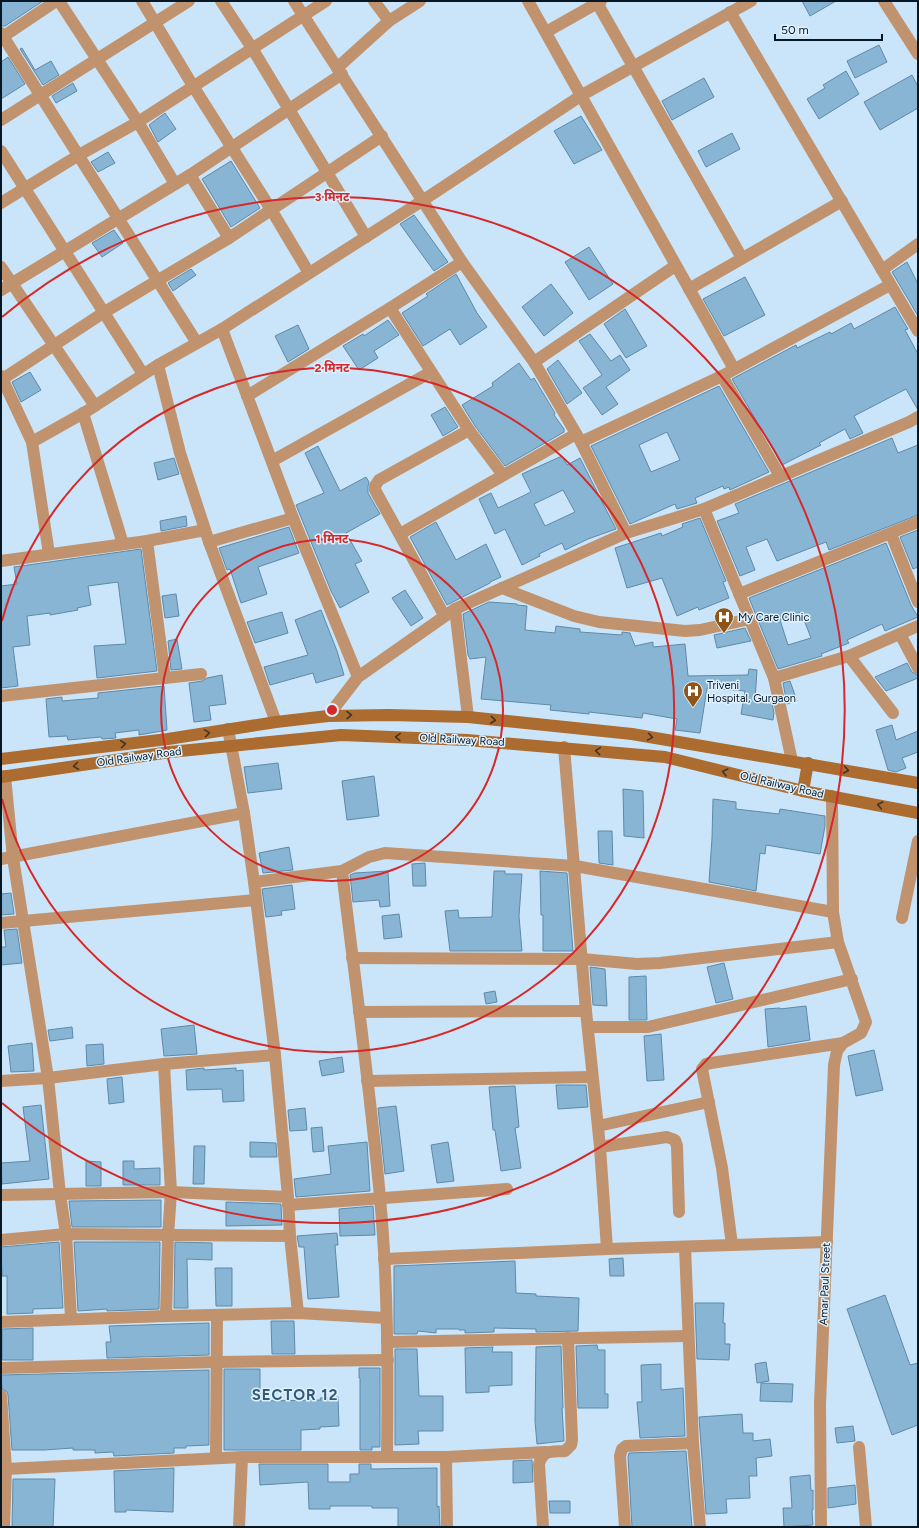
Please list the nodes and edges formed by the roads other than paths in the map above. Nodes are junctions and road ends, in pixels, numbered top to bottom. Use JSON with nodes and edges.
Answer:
{"nodes":[{"id":1,"x":56,"y":1,"type":"edge"},
{"id":2,"x":59,"y":1,"type":"edge"},
{"id":3,"x":142,"y":1,"type":"edge"},
{"id":4,"x":189,"y":1,"type":"edge"},
{"id":5,"x":221,"y":1,"type":"edge"},
{"id":6,"x":294,"y":1,"type":"edge"},
{"id":7,"x":326,"y":1,"type":"edge"},
{"id":8,"x":374,"y":1,"type":"edge"},
{"id":9,"x":420,"y":1,"type":"edge"},
{"id":10,"x":528,"y":1,"type":"edge"},
{"id":11,"x":751,"y":1,"type":"edge"},
{"id":12,"x":884,"y":1,"type":"edge"},
{"id":13,"x":598,"y":2,"type":"edge"},
{"id":14,"x":730,"y":12,"type":"junction"},
{"id":15,"x":304,"y":16,"type":"junction"},
{"id":16,"x":389,"y":21,"type":"junction"},
{"id":17,"x":155,"y":23,"type":"junction"},
{"id":18,"x":546,"y":32,"type":"junction"},
{"id":19,"x":2,"y":35,"type":"edge"},
{"id":20,"x":252,"y":48,"type":"junction"},
{"id":21,"x":918,"y":54,"type":"edge"},
{"id":22,"x":96,"y":60,"type":"junction"},
{"id":23,"x":634,"y":66,"type":"junction"},
{"id":24,"x":339,"y":71,"type":"junction"},
{"id":25,"x":192,"y":86,"type":"junction"},
{"id":26,"x":582,"y":95,"type":"junction"},
{"id":27,"x":40,"y":96,"type":"junction"},
{"id":28,"x":288,"y":110,"type":"junction"},
{"id":29,"x":1,"y":120,"type":"edge"},
{"id":30,"x":138,"y":122,"type":"junction"},
{"id":31,"x":382,"y":136,"type":"junction"},
{"id":32,"x":232,"y":148,"type":"junction"},
{"id":33,"x":1,"y":151,"type":"edge"},
{"id":34,"x":79,"y":155,"type":"junction"},
{"id":35,"x":327,"y":174,"type":"junction"},
{"id":36,"x":190,"y":175,"type":"junction"},
{"id":37,"x":175,"y":184,"type":"junction"},
{"id":38,"x":25,"y":188,"type":"junction"},
{"id":39,"x":422,"y":201,"type":"junction"},
{"id":40,"x":842,"y":201,"type":"junction"},
{"id":41,"x":1,"y":204,"type":"edge"},
{"id":42,"x":272,"y":211,"type":"junction"},
{"id":43,"x":119,"y":218,"type":"junction"},
{"id":44,"x":366,"y":236,"type":"junction"},
{"id":45,"x":229,"y":238,"type":"junction"},
{"id":46,"x":918,"y":244,"type":"edge"},
{"id":47,"x":64,"y":251,"type":"junction"},
{"id":48,"x":742,"y":258,"type":"junction"},
{"id":49,"x":462,"y":262,"type":"junction"},
{"id":50,"x":675,"y":266,"type":"junction"},
{"id":51,"x":1,"y":267,"type":"edge"},
{"id":52,"x":882,"y":270,"type":"junction"},
{"id":53,"x":309,"y":273,"type":"junction"},
{"id":54,"x":158,"y":280,"type":"junction"},
{"id":55,"x":12,"y":284,"type":"junction"},
{"id":56,"x":890,"y":285,"type":"junction"},
{"id":57,"x":689,"y":289,"type":"junction"},
{"id":58,"x":1,"y":290,"type":"edge"},
{"id":59,"x":390,"y":308,"type":"junction"},
{"id":60,"x":103,"y":313,"type":"junction"},
{"id":61,"x":222,"y":329,"type":"junction"},
{"id":62,"x":918,"y":331,"type":"edge"},
{"id":63,"x":197,"y":343,"type":"junction"},
{"id":64,"x":53,"y":346,"type":"junction"},
{"id":65,"x":534,"y":362,"type":"junction"},
{"id":66,"x":158,"y":365,"type":"junction"},
{"id":67,"x":734,"y":370,"type":"junction"},
{"id":68,"x":431,"y":372,"type":"junction"},
{"id":69,"x":143,"y":374,"type":"junction"},
{"id":70,"x":722,"y":376,"type":"junction"},
{"id":71,"x":2,"y":378,"type":"edge"},
{"id":72,"x":247,"y":396,"type":"junction"},
{"id":73,"x":95,"y":406,"type":"junction"},
{"id":74,"x":83,"y":413,"type":"junction"},
{"id":75,"x":918,"y":417,"type":"edge"},
{"id":76,"x":469,"y":430,"type":"junction"},
{"id":77,"x":578,"y":438,"type":"junction"},
{"id":78,"x":32,"y":442,"type":"junction"},
{"id":79,"x":272,"y":461,"type":"junction"},
{"id":80,"x":504,"y":475,"type":"junction"},
{"id":81,"x":780,"y":476,"type":"junction"},
{"id":82,"x":704,"y":509,"type":"junction"},
{"id":83,"x":294,"y":518,"type":"junction"},
{"id":84,"x":918,"y":522,"type":"edge"},
{"id":85,"x":205,"y":530,"type":"junction"},
{"id":86,"x":400,"y":534,"type":"junction"},
{"id":87,"x":626,"y":534,"type":"junction"},
{"id":88,"x":891,"y":534,"type":"junction"},
{"id":89,"x":147,"y":541,"type":"junction"},
{"id":90,"x":209,"y":542,"type":"junction"},
{"id":91,"x":123,"y":544,"type":"junction"},
{"id":92,"x":49,"y":554,"type":"junction"},
{"id":93,"x":1,"y":561,"type":"edge"},
{"id":94,"x":502,"y":588,"type":"junction"},
{"id":95,"x":739,"y":594,"type":"junction"},
{"id":96,"x":918,"y":602,"type":"edge"},
{"id":97,"x":449,"y":612,"type":"junction"},
{"id":98,"x":750,"y":619,"type":"junction"},
{"id":99,"x":918,"y":626,"type":"edge"},
{"id":100,"x":900,"y":634,"type":"junction"},
{"id":101,"x":849,"y":656,"type":"junction"},
{"id":102,"x":918,"y":668,"type":"edge"},
{"id":103,"x":201,"y":674,"type":"dead end"},
{"id":104,"x":358,"y":677,"type":"junction"},
{"id":105,"x":165,"y":678,"type":"junction"},
{"id":106,"x":774,"y":678,"type":"junction"},
{"id":107,"x":1,"y":696,"type":"edge"},
{"id":108,"x":893,"y":713,"type":"dead end"},
{"id":109,"x":328,"y":716,"type":"junction"},
{"id":110,"x":468,"y":717,"type":"junction"},
{"id":111,"x":276,"y":722,"type":"junction"},
{"id":112,"x":228,"y":729,"type":"junction"},
{"id":113,"x":230,"y":745,"type":"junction"},
{"id":114,"x":564,"y":747,"type":"junction"},
{"id":115,"x":1,"y":759,"type":"edge"},
{"id":116,"x":792,"y":761,"type":"junction"},
{"id":117,"x":808,"y":763,"type":"junction"},
{"id":118,"x":3,"y":776,"type":"edge"},
{"id":119,"x":918,"y":783,"type":"edge"},
{"id":120,"x":803,"y":791,"type":"junction"},
{"id":121,"x":832,"y":796,"type":"junction"},
{"id":122,"x":244,"y":813,"type":"junction"},
{"id":123,"x":918,"y":813,"type":"edge"},
{"id":124,"x":918,"y":841,"type":"edge"},
{"id":125,"x":7,"y":859,"type":"edge"},
{"id":126,"x":575,"y":866,"type":"junction"},
{"id":127,"x":342,"y":870,"type":"junction"},
{"id":128,"x":254,"y":882,"type":"junction"},
{"id":129,"x":256,"y":900,"type":"junction"},
{"id":130,"x":833,"y":912,"type":"junction"},
{"id":131,"x":902,"y":918,"type":"dead end"},
{"id":132,"x":23,"y":920,"type":"junction"},
{"id":133,"x":1,"y":923,"type":"edge"},
{"id":134,"x":838,"y":942,"type":"junction"},
{"id":135,"x":352,"y":958,"type":"junction"},
{"id":136,"x":582,"y":959,"type":"junction"},
{"id":137,"x":852,"y":980,"type":"junction"},
{"id":138,"x":586,"y":1011,"type":"junction"},
{"id":139,"x":359,"y":1012,"type":"junction"},
{"id":140,"x":588,"y":1027,"type":"junction"},
{"id":141,"x":843,"y":1043,"type":"junction"},
{"id":142,"x":275,"y":1055,"type":"junction"},
{"id":143,"x":164,"y":1064,"type":"junction"},
{"id":144,"x":592,"y":1077,"type":"junction"},
{"id":145,"x":48,"y":1078,"type":"junction"},
{"id":146,"x":1,"y":1081,"type":"edge"},
{"id":147,"x":367,"y":1081,"type":"junction"},
{"id":148,"x":709,"y":1102,"type":"junction"},
{"id":149,"x":598,"y":1126,"type":"junction"},
{"id":150,"x":600,"y":1147,"type":"junction"},
{"id":151,"x":507,"y":1189,"type":"dead end"},
{"id":152,"x":171,"y":1192,"type":"junction"},
{"id":153,"x":60,"y":1194,"type":"junction"},
{"id":154,"x":1,"y":1195,"type":"edge"},
{"id":155,"x":380,"y":1198,"type":"junction"},
{"id":156,"x":288,"y":1201,"type":"junction"},
{"id":157,"x":678,"y":1212,"type":"dead end"},
{"id":158,"x":66,"y":1234,"type":"junction"},
{"id":159,"x":168,"y":1236,"type":"junction"},
{"id":160,"x":290,"y":1236,"type":"junction"},
{"id":161,"x":1,"y":1240,"type":"edge"},
{"id":162,"x":827,"y":1242,"type":"junction"},
{"id":163,"x":732,"y":1245,"type":"junction"},
{"id":164,"x":685,"y":1247,"type":"junction"},
{"id":165,"x":607,"y":1249,"type":"junction"},
{"id":166,"x":384,"y":1260,"type":"junction"},
{"id":167,"x":298,"y":1313,"type":"junction"},
{"id":168,"x":217,"y":1315,"type":"junction"},
{"id":169,"x":166,"y":1316,"type":"junction"},
{"id":170,"x":71,"y":1318,"type":"junction"},
{"id":171,"x":386,"y":1318,"type":"junction"},
{"id":172,"x":1,"y":1322,"type":"edge"},
{"id":173,"x":688,"y":1336,"type":"junction"},
{"id":174,"x":568,"y":1338,"type":"junction"},
{"id":175,"x":386,"y":1342,"type":"junction"},
{"id":176,"x":388,"y":1360,"type":"junction"},
{"id":177,"x":217,"y":1362,"type":"junction"},
{"id":178,"x":1,"y":1368,"type":"edge"},
{"id":179,"x":1,"y":1396,"type":"edge"},
{"id":180,"x":693,"y":1443,"type":"junction"},
{"id":181,"x":859,"y":1446,"type":"dead end"},
{"id":182,"x":546,"y":1452,"type":"junction"},
{"id":183,"x":242,"y":1457,"type":"junction"},
{"id":184,"x":387,"y":1457,"type":"junction"},
{"id":185,"x":446,"y":1457,"type":"junction"},
{"id":186,"x":216,"y":1458,"type":"junction"},
{"id":187,"x":6,"y":1469,"type":"junction"},
{"id":188,"x":3,"y":1499,"type":"edge"},
{"id":189,"x":4,"y":1527,"type":"edge"},
{"id":190,"x":239,"y":1527,"type":"edge"},
{"id":191,"x":447,"y":1527,"type":"edge"},
{"id":192,"x":543,"y":1527,"type":"edge"},
{"id":193,"x":625,"y":1527,"type":"edge"},
{"id":194,"x":700,"y":1527,"type":"edge"},
{"id":195,"x":821,"y":1527,"type":"edge"},
{"id":196,"x":866,"y":1527,"type":"edge"}],
"edges":[{"from":1,"to":19,"type":"street"},
{"from":2,"to":22,"type":"street"},
{"from":3,"to":17,"type":"street"},
{"from":4,"to":17,"type":"street"},
{"from":5,"to":20,"type":"street"},
{"from":6,"to":15,"type":"street"},
{"from":7,"to":15,"type":"street"},
{"from":8,"to":16,"type":"street"},
{"from":9,"to":16,"type":"street"},
{"from":10,"to":18,"type":"street"},
{"from":11,"to":14,"type":"street"},
{"from":12,"to":21,"type":"street"},
{"from":13,"to":18,"type":"street"},
{"from":13,"to":23,"type":"street"},
{"from":14,"to":23,"type":"street"},
{"from":14,"to":40,"type":"street"},
{"from":15,"to":20,"type":"street"},
{"from":15,"to":24,"type":"street"},
{"from":16,"to":24,"type":"street"},
{"from":17,"to":22,"type":"street"},
{"from":17,"to":25,"type":"street"},
{"from":18,"to":26,"type":"street"},
{"from":19,"to":27,"type":"street"},
{"from":20,"to":25,"type":"street"},
{"from":20,"to":28,"type":"street"},
{"from":22,"to":27,"type":"street"},
{"from":22,"to":30,"type":"street"},
{"from":23,"to":26,"type":"street"},
{"from":23,"to":48,"type":"street"},
{"from":24,"to":28,"type":"street"},
{"from":24,"to":31,"type":"street"},
{"from":25,"to":30,"type":"street"},
{"from":25,"to":32,"type":"street"},
{"from":26,"to":39,"type":"street"},
{"from":26,"to":50,"type":"street"},
{"from":27,"to":29,"type":"street"},
{"from":27,"to":34,"type":"street"},
{"from":28,"to":32,"type":"street"},
{"from":28,"to":35,"type":"street"},
{"from":30,"to":34,"type":"street"},
{"from":30,"to":37,"type":"street"},
{"from":31,"to":35,"type":"street"},
{"from":31,"to":39,"type":"street"},
{"from":32,"to":36,"type":"street"},
{"from":32,"to":42,"type":"street"},
{"from":33,"to":38,"type":"street"},
{"from":34,"to":38,"type":"street"},
{"from":34,"to":43,"type":"street"},
{"from":35,"to":42,"type":"street"},
{"from":35,"to":44,"type":"street"},
{"from":36,"to":37,"type":"street"},
{"from":36,"to":45,"type":"street"},
{"from":37,"to":43,"type":"street"},
{"from":38,"to":41,"type":"street"},
{"from":38,"to":47,"type":"street"},
{"from":39,"to":44,"type":"street"},
{"from":39,"to":49,"type":"street"},
{"from":40,"to":48,"type":"street"},
{"from":40,"to":52,"type":"street"},
{"from":42,"to":45,"type":"street"},
{"from":42,"to":53,"type":"street"},
{"from":43,"to":47,"type":"street"},
{"from":43,"to":54,"type":"street"},
{"from":44,"to":53,"type":"street"},
{"from":45,"to":54,"type":"street"},
{"from":46,"to":52,"type":"street"},
{"from":47,"to":55,"type":"street"},
{"from":47,"to":60,"type":"street"},
{"from":48,"to":57,"type":"street"},
{"from":49,"to":59,"type":"street"},
{"from":49,"to":65,"type":"street"},
{"from":50,"to":57,"type":"street"},
{"from":50,"to":65,"type":"street"},
{"from":51,"to":55,"type":"street"},
{"from":52,"to":56,"type":"street"},
{"from":53,"to":61,"type":"street"},
{"from":54,"to":60,"type":"street"},
{"from":54,"to":63,"type":"street"},
{"from":55,"to":58,"type":"street"},
{"from":55,"to":64,"type":"street"},
{"from":56,"to":62,"type":"street"},
{"from":56,"to":67,"type":"street"},
{"from":57,"to":67,"type":"street"},
{"from":59,"to":68,"type":"street"},
{"from":59,"to":72,"type":"street"},
{"from":60,"to":64,"type":"street"},
{"from":60,"to":69,"type":"street"},
{"from":61,"to":63,"type":"street"},
{"from":61,"to":72,"type":"street"},
{"from":63,"to":66,"type":"street"},
{"from":64,"to":71,"type":"street"},
{"from":64,"to":73,"type":"street"},
{"from":65,"to":77,"type":"street"},
{"from":66,"to":69,"type":"street"},
{"from":66,"to":85,"type":"street"},
{"from":67,"to":70,"type":"street"},
{"from":68,"to":76,"type":"street"},
{"from":68,"to":79,"type":"street"},
{"from":69,"to":73,"type":"street"},
{"from":70,"to":77,"type":"street"},
{"from":70,"to":81,"type":"street"},
{"from":71,"to":78,"type":"street"},
{"from":72,"to":79,"type":"street"},
{"from":73,"to":74,"type":"street"},
{"from":74,"to":78,"type":"street"},
{"from":74,"to":91,"type":"street"},
{"from":75,"to":81,"type":"street"},
{"from":76,"to":80,"type":"street"},
{"from":76,"to":86,"type":"street"},
{"from":77,"to":80,"type":"street"},
{"from":77,"to":87,"type":"street"},
{"from":78,"to":92,"type":"street"},
{"from":79,"to":83,"type":"street"},
{"from":80,"to":86,"type":"street"},
{"from":81,"to":82,"type":"street"},
{"from":82,"to":87,"type":"street"},
{"from":82,"to":95,"type":"street"},
{"from":83,"to":90,"type":"street"},
{"from":83,"to":104,"type":"street"},
{"from":84,"to":88,"type":"street"},
{"from":85,"to":89,"type":"street"},
{"from":85,"to":90,"type":"street"},
{"from":86,"to":97,"type":"street"},
{"from":87,"to":94,"type":"street"},
{"from":88,"to":95,"type":"street"},
{"from":88,"to":96,"type":"street"},
{"from":89,"to":91,"type":"street"},
{"from":89,"to":105,"type":"street"},
{"from":90,"to":111,"type":"street"},
{"from":91,"to":92,"type":"street"},
{"from":92,"to":93,"type":"street"},
{"from":94,"to":97,"type":"street"},
{"from":94,"to":98,"type":"street"},
{"from":95,"to":98,"type":"street"},
{"from":97,"to":104,"type":"street"},
{"from":97,"to":110,"type":"street"},
{"from":98,"to":106,"type":"street"},
{"from":99,"to":100,"type":"street"},
{"from":100,"to":101,"type":"street"},
{"from":100,"to":102,"type":"street"},
{"from":101,"to":106,"type":"street"},
{"from":101,"to":108,"type":"street"},
{"from":103,"to":105,"type":"street"},
{"from":104,"to":109,"type":"street"},
{"from":105,"to":107,"type":"street"},
{"from":106,"to":116,"type":"street"},
{"from":109,"to":110,"type":"main road","name":"Old Railway Road","one_way":true},
{"from":109,"to":111,"type":"main road","name":"Old Railway Road"},
{"from":110,"to":116,"type":"main road","name":"Old Railway Road","one_way":true},
{"from":111,"to":112,"type":"main road","name":"Old Railway Road"},
{"from":112,"to":113,"type":"street"},
{"from":115,"to":112,"type":"main road","name":"Old Railway Road","one_way":true},
{"from":114,"to":113,"type":"main road","name":"Old Railway Road","one_way":true},
{"from":113,"to":118,"type":"main road","name":"Old Railway Road","one_way":true},
{"from":113,"to":122,"type":"street"},
{"from":120,"to":114,"type":"main road","name":"Old Railway Road","one_way":true},
{"from":114,"to":126,"type":"street"},
{"from":116,"to":117,"type":"main road","name":"Old Railway Road"},
{"from":117,"to":119,"type":"main road","name":"Old Railway Road","one_way":true},
{"from":117,"to":120,"type":"main road"},
{"from":118,"to":125,"type":"street"},
{"from":120,"to":121,"type":"main road","name":"Old Railway Road"},
{"from":123,"to":121,"type":"main road","name":"Old Railway Road","one_way":true},
{"from":121,"to":130,"type":"street"},
{"from":122,"to":125,"type":"street"},
{"from":122,"to":128,"type":"street"},
{"from":124,"to":131,"type":"street"},
{"from":125,"to":132,"type":"street"},
{"from":126,"to":127,"type":"street"},
{"from":126,"to":130,"type":"street"},
{"from":126,"to":136,"type":"street"},
{"from":127,"to":128,"type":"street"},
{"from":127,"to":135,"type":"street"},
{"from":128,"to":129,"type":"street"},
{"from":129,"to":132,"type":"street"},
{"from":129,"to":142,"type":"street"},
{"from":130,"to":134,"type":"street"},
{"from":132,"to":133,"type":"street"},
{"from":132,"to":145,"type":"street"},
{"from":134,"to":136,"type":"street"},
{"from":134,"to":137,"type":"street"},
{"from":135,"to":136,"type":"street"},
{"from":135,"to":139,"type":"street"},
{"from":136,"to":138,"type":"street"},
{"from":137,"to":140,"type":"street"},
{"from":137,"to":141,"type":"street"},
{"from":138,"to":139,"type":"street"},
{"from":138,"to":140,"type":"street"},
{"from":139,"to":147,"type":"street"},
{"from":140,"to":144,"type":"street"},
{"from":141,"to":148,"type":"street"},
{"from":141,"to":162,"type":"street","name":"Amar Paul Street"},
{"from":142,"to":143,"type":"street"},
{"from":142,"to":156,"type":"street"},
{"from":143,"to":145,"type":"street"},
{"from":143,"to":152,"type":"street"},
{"from":144,"to":147,"type":"street"},
{"from":144,"to":149,"type":"street"},
{"from":145,"to":146,"type":"street"},
{"from":145,"to":153,"type":"street"},
{"from":147,"to":155,"type":"street"},
{"from":148,"to":149,"type":"street"},
{"from":148,"to":163,"type":"street"},
{"from":149,"to":150,"type":"street"},
{"from":150,"to":157,"type":"street"},
{"from":150,"to":165,"type":"street"},
{"from":151,"to":155,"type":"street"},
{"from":152,"to":153,"type":"street"},
{"from":152,"to":156,"type":"street"},
{"from":152,"to":159,"type":"street"},
{"from":153,"to":154,"type":"street"},
{"from":153,"to":158,"type":"street"},
{"from":155,"to":156,"type":"street"},
{"from":155,"to":166,"type":"street"},
{"from":156,"to":160,"type":"street"},
{"from":158,"to":159,"type":"street"},
{"from":158,"to":161,"type":"street"},
{"from":158,"to":170,"type":"street"},
{"from":159,"to":160,"type":"street"},
{"from":159,"to":169,"type":"street"},
{"from":160,"to":167,"type":"street"},
{"from":162,"to":163,"type":"street"},
{"from":162,"to":195,"type":"street","name":"Amar Paul Street"},
{"from":163,"to":164,"type":"street"},
{"from":164,"to":165,"type":"street"},
{"from":164,"to":173,"type":"street"},
{"from":165,"to":166,"type":"street"},
{"from":166,"to":171,"type":"street"},
{"from":167,"to":168,"type":"street"},
{"from":167,"to":171,"type":"street"},
{"from":168,"to":169,"type":"street"},
{"from":168,"to":177,"type":"street"},
{"from":169,"to":170,"type":"street"},
{"from":170,"to":172,"type":"street"},
{"from":171,"to":175,"type":"street"},
{"from":173,"to":174,"type":"street"},
{"from":173,"to":180,"type":"street"},
{"from":174,"to":175,"type":"street"},
{"from":174,"to":182,"type":"street"},
{"from":175,"to":176,"type":"street"},
{"from":176,"to":177,"type":"street"},
{"from":176,"to":184,"type":"street"},
{"from":177,"to":178,"type":"street"},
{"from":177,"to":186,"type":"street"},
{"from":179,"to":187,"type":"street"},
{"from":180,"to":193,"type":"street"},
{"from":180,"to":194,"type":"street"},
{"from":181,"to":196,"type":"street"},
{"from":182,"to":185,"type":"street"},
{"from":182,"to":192,"type":"street"},
{"from":183,"to":184,"type":"street"},
{"from":183,"to":186,"type":"street"},
{"from":183,"to":190,"type":"street"},
{"from":184,"to":185,"type":"street"},
{"from":185,"to":191,"type":"street"},
{"from":186,"to":187,"type":"street"},
{"from":187,"to":188,"type":"street"},
{"from":188,"to":189,"type":"street"}]}
